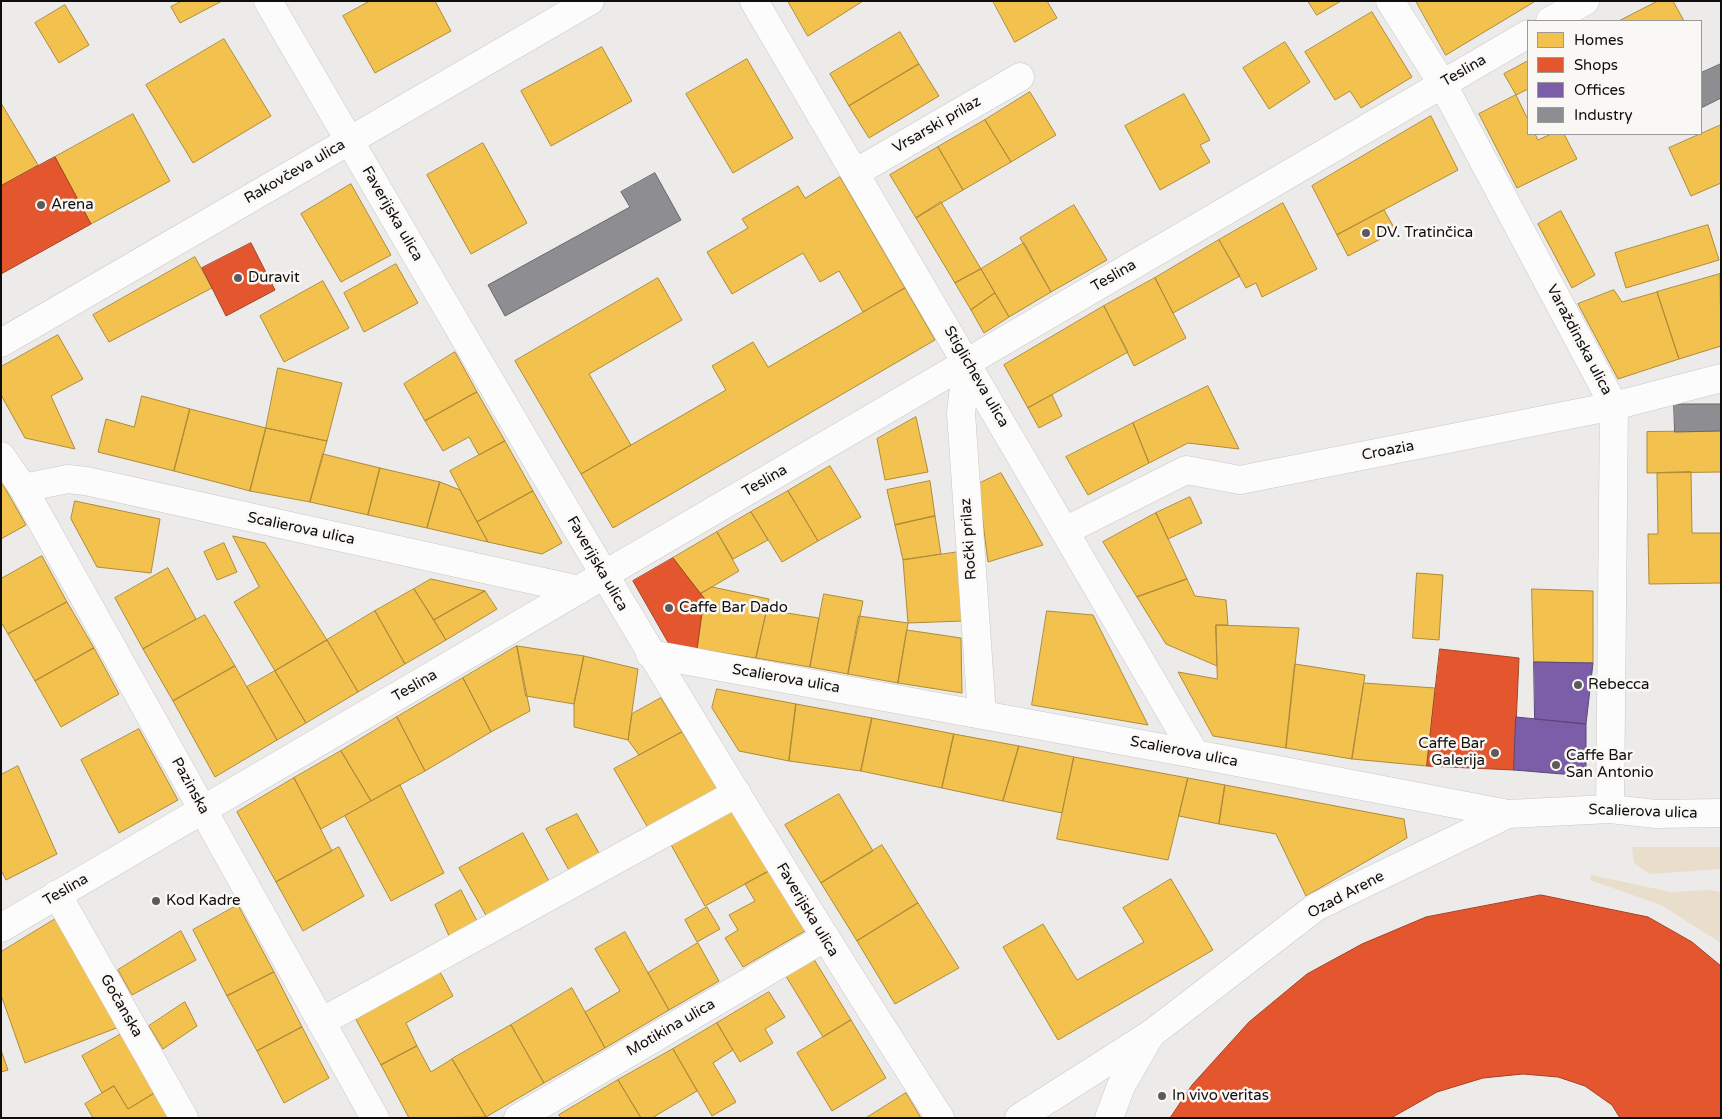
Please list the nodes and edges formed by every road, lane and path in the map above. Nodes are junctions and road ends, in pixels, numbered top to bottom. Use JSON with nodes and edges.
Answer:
{"nodes":[{"id":1,"x":268,"y":1,"type":"edge"},
{"id":2,"x":590,"y":1,"type":"edge"},
{"id":3,"x":754,"y":1,"type":"edge"},
{"id":4,"x":1390,"y":1,"type":"edge"},
{"id":5,"x":1584,"y":1,"type":"edge"},
{"id":6,"x":1552,"y":20,"type":"edge"},
{"id":7,"x":1527,"y":35,"type":"edge"},
{"id":8,"x":1020,"y":77,"type":"dead end"},
{"id":9,"x":1442,"y":83,"type":"junction"},
{"id":10,"x":349,"y":140,"type":"junction"},
{"id":11,"x":855,"y":173,"type":"junction"},
{"id":12,"x":1,"y":343,"type":"edge"},
{"id":13,"x":967,"y":363,"type":"junction"},
{"id":14,"x":1721,"y":378,"type":"edge"},
{"id":15,"x":1614,"y":406,"type":"junction"},
{"id":16,"x":1,"y":456,"type":"edge"},
{"id":17,"x":24,"y":488,"type":"junction"},
{"id":18,"x":1065,"y":531,"type":"junction"},
{"id":19,"x":603,"y":576,"type":"junction"},
{"id":20,"x":579,"y":590,"type":"junction"},
{"id":21,"x":650,"y":654,"type":"junction"},
{"id":22,"x":982,"y":715,"type":"junction"},
{"id":23,"x":1195,"y":754,"type":"junction"},
{"id":24,"x":737,"y":793,"type":"junction"},
{"id":25,"x":1610,"y":808,"type":"junction"},
{"id":26,"x":204,"y":809,"type":"junction"},
{"id":27,"x":1721,"y":813,"type":"edge"},
{"id":28,"x":1508,"y":814,"type":"junction"},
{"id":29,"x":57,"y":894,"type":"junction"},
{"id":30,"x":2,"y":924,"type":"edge"},
{"id":31,"x":824,"y":938,"type":"junction"},
{"id":32,"x":321,"y":1022,"type":"junction"},
{"id":33,"x":1151,"y":1034,"type":"junction"},
{"id":34,"x":184,"y":1118,"type":"edge"},
{"id":35,"x":375,"y":1118,"type":"edge"},
{"id":36,"x":518,"y":1118,"type":"edge"},
{"id":37,"x":940,"y":1118,"type":"edge"},
{"id":38,"x":1019,"y":1118,"type":"edge"},
{"id":39,"x":1109,"y":1118,"type":"edge"}],
"edges":[{"from":1,"to":10,"type":"street","name":"Faverijska ulica"},
{"from":2,"to":10,"type":"street","name":"Rakovčeva ulica"},
{"from":3,"to":11,"type":"street","name":"Stiglicheva ulica"},
{"from":4,"to":9,"type":"street","name":"Varaždinska ulica"},
{"from":5,"to":6,"type":"street"},
{"from":7,"to":9,"type":"street","name":"Teslina"},
{"from":8,"to":11,"type":"street","name":"Vrsarski prilaz"},
{"from":9,"to":13,"type":"street","name":"Teslina"},
{"from":9,"to":15,"type":"street","name":"Varaždinska ulica"},
{"from":10,"to":12,"type":"street","name":"Rakovčeva ulica"},
{"from":10,"to":19,"type":"street","name":"Faverijska ulica"},
{"from":11,"to":13,"type":"street","name":"Stiglicheva ulica"},
{"from":13,"to":18,"type":"street","name":"Stiglicheva ulica"},
{"from":13,"to":19,"type":"street","name":"Teslina"},
{"from":13,"to":22,"type":"street","name":"Ročki prilaz"},
{"from":14,"to":15,"type":"street","name":"Croazia"},
{"from":15,"to":18,"type":"street","name":"Croazia"},
{"from":15,"to":25,"type":"street","name":"Varaždinska ulica"},
{"from":16,"to":17,"type":"street","name":"Pazinska"},
{"from":17,"to":20,"type":"street","name":"Scalierova ulica"},
{"from":17,"to":26,"type":"street","name":"Pazinska"},
{"from":18,"to":23,"type":"street","name":"Stiglicheva ulica"},
{"from":19,"to":20,"type":"street","name":"Teslina"},
{"from":19,"to":21,"type":"street","name":"Faverijska ulica"},
{"from":20,"to":26,"type":"street","name":"Teslina"},
{"from":21,"to":22,"type":"street","name":"Scalierova ulica"},
{"from":21,"to":24,"type":"street","name":"Faverijska ulica"},
{"from":22,"to":23,"type":"street","name":"Scalierova ulica"},
{"from":23,"to":28,"type":"street","name":"Scalierova ulica"},
{"from":24,"to":31,"type":"street","name":"Faverijska ulica"},
{"from":24,"to":32,"type":"street"},
{"from":25,"to":27,"type":"street","name":"Scalierova ulica"},
{"from":25,"to":28,"type":"street","name":"Scalierova ulica"},
{"from":26,"to":29,"type":"street","name":"Teslina"},
{"from":26,"to":32,"type":"street","name":"Pazinska"},
{"from":28,"to":33,"type":"street","name":"Ozad Arene"},
{"from":29,"to":30,"type":"street","name":"Teslina"},
{"from":29,"to":34,"type":"street","name":"Gočanska"},
{"from":31,"to":36,"type":"street","name":"Motikina ulica"},
{"from":31,"to":37,"type":"street","name":"Faverijska ulica"},
{"from":32,"to":35,"type":"street","name":"Pazinska"},
{"from":33,"to":38,"type":"street","name":"Ozad Arene"},
{"from":33,"to":39,"type":"street","name":"Ozad Arene"}]}
